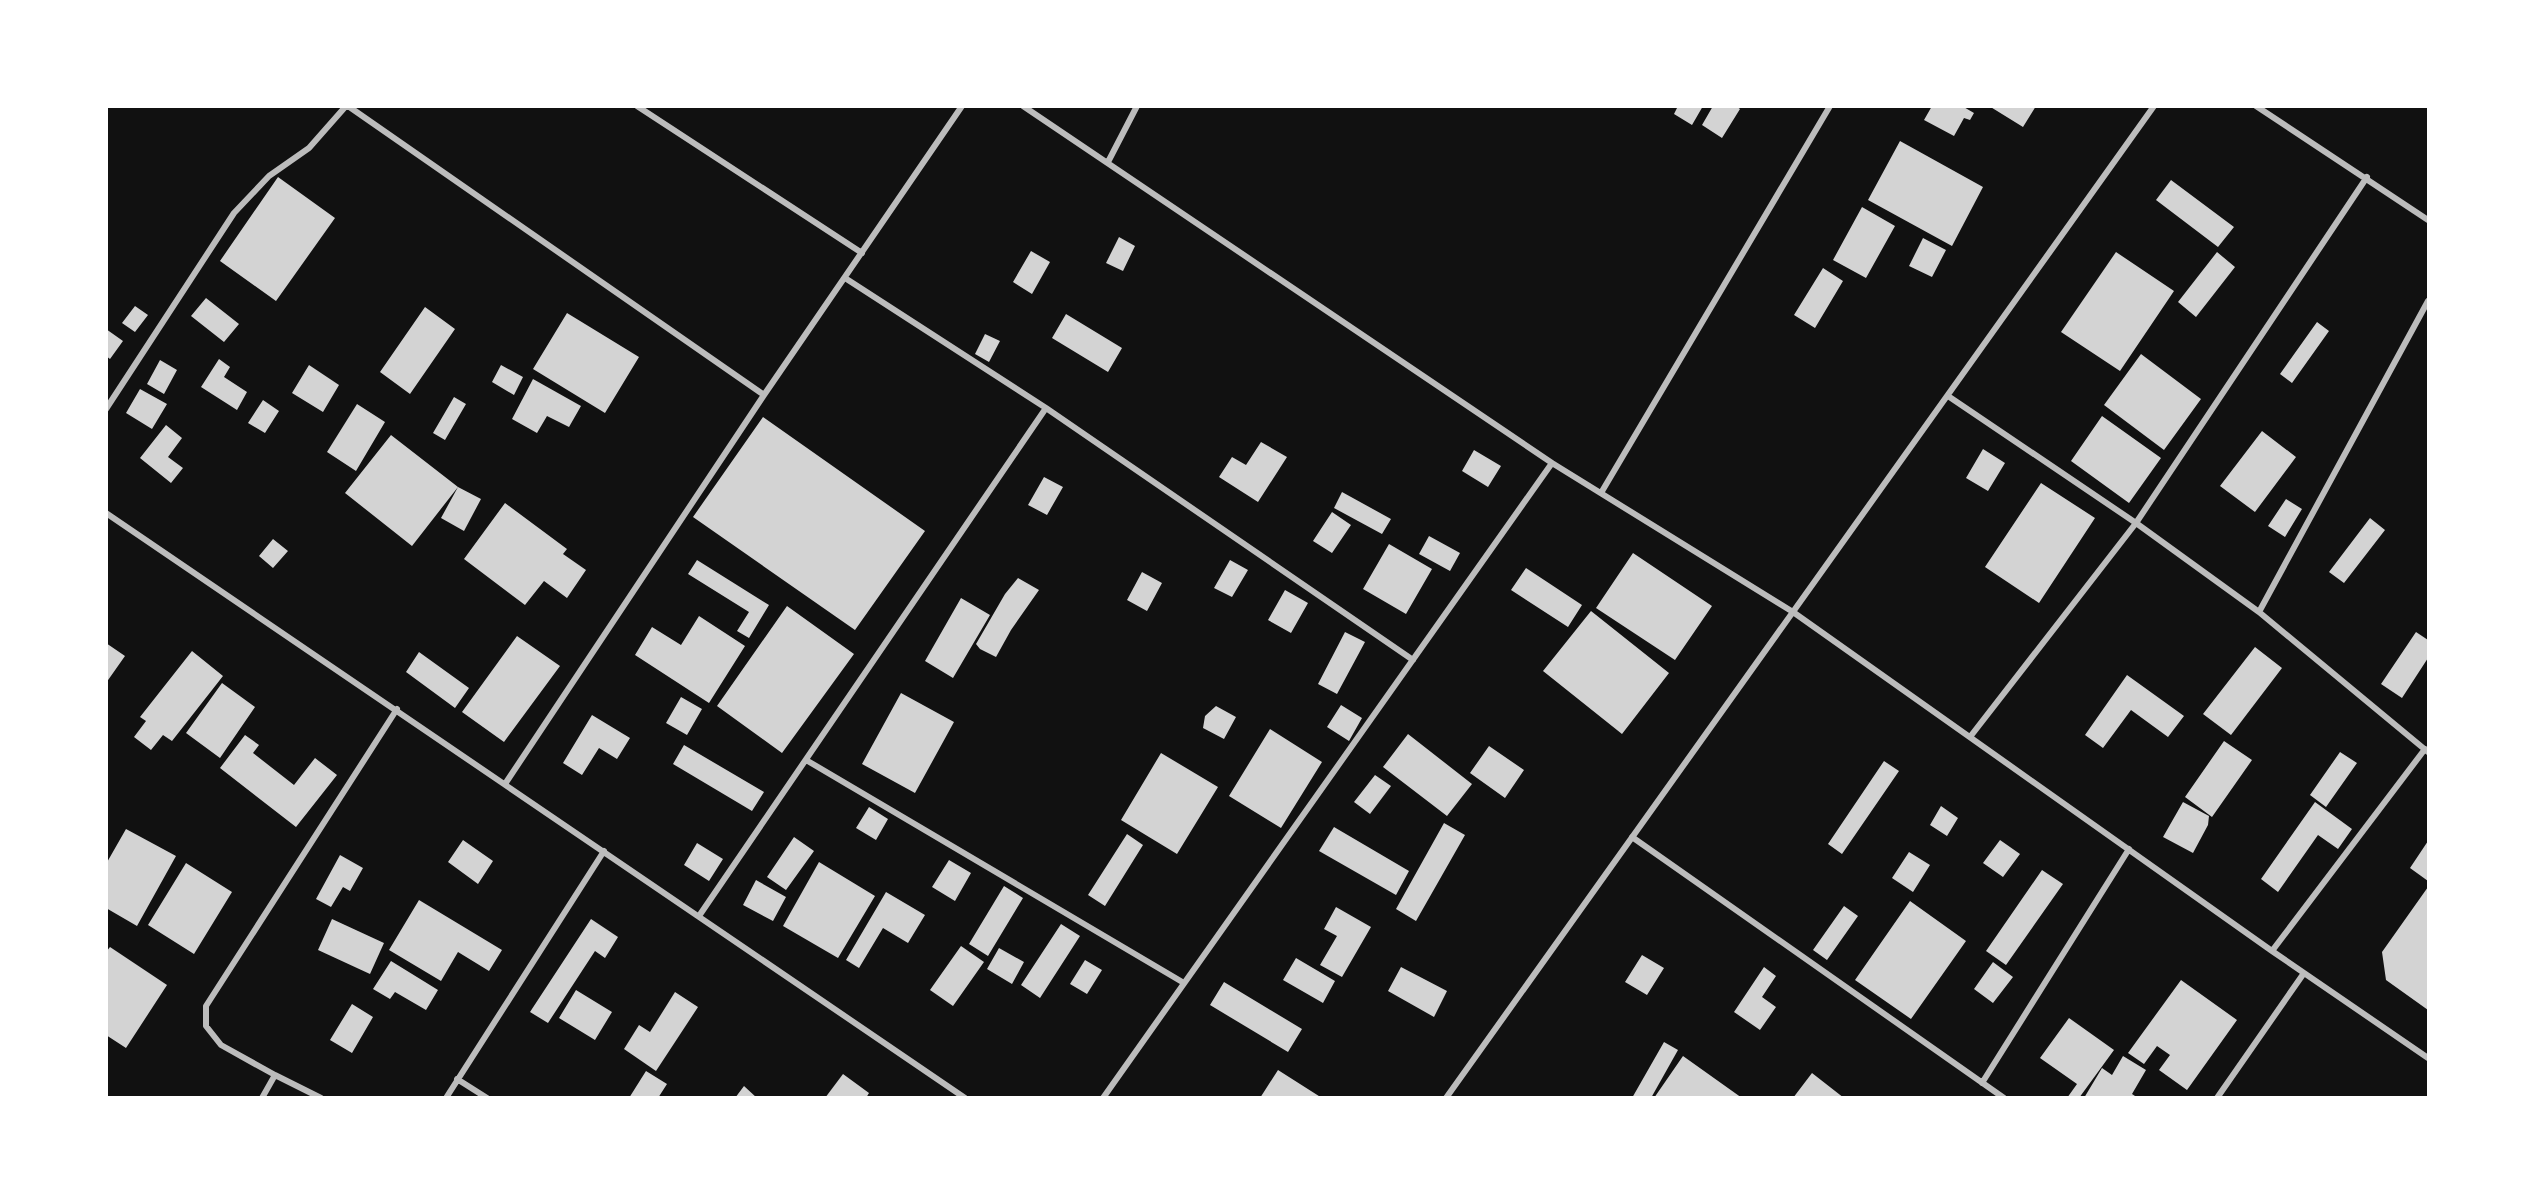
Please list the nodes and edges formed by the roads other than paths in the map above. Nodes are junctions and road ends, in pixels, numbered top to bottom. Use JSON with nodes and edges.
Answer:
{"nodes":[{"id":1,"x":347,"y":106,"type":"edge"},
{"id":2,"x":638,"y":106,"type":"edge"},
{"id":3,"x":962,"y":106,"type":"edge"},
{"id":4,"x":1023,"y":106,"type":"edge"},
{"id":5,"x":1137,"y":106,"type":"edge"},
{"id":6,"x":1830,"y":106,"type":"edge"},
{"id":7,"x":2154,"y":106,"type":"edge"},
{"id":8,"x":2256,"y":106,"type":"edge"},
{"id":9,"x":1108,"y":162,"type":"junction"},
{"id":10,"x":2367,"y":177,"type":"junction"},
{"id":11,"x":2428,"y":220,"type":"edge"},
{"id":12,"x":862,"y":253,"type":"junction"},
{"id":13,"x":845,"y":278,"type":"junction"},
{"id":14,"x":2428,"y":301,"type":"edge"},
{"id":15,"x":764,"y":395,"type":"junction"},
{"id":16,"x":1948,"y":396,"type":"junction"},
{"id":17,"x":1046,"y":408,"type":"junction"},
{"id":18,"x":106,"y":409,"type":"edge"},
{"id":19,"x":1552,"y":463,"type":"junction"},
{"id":20,"x":1601,"y":494,"type":"junction"},
{"id":21,"x":106,"y":513,"type":"edge"},
{"id":22,"x":2136,"y":523,"type":"junction"},
{"id":23,"x":1793,"y":612,"type":"junction"},
{"id":24,"x":2259,"y":612,"type":"junction"},
{"id":25,"x":1413,"y":660,"type":"junction"},
{"id":26,"x":397,"y":710,"type":"junction"},
{"id":27,"x":1970,"y":737,"type":"junction"},
{"id":28,"x":2427,"y":751,"type":"edge"},
{"id":29,"x":806,"y":760,"type":"junction"},
{"id":30,"x":505,"y":784,"type":"junction"},
{"id":31,"x":1632,"y":837,"type":"junction"},
{"id":32,"x":2129,"y":849,"type":"junction"},
{"id":33,"x":604,"y":851,"type":"junction"},
{"id":34,"x":699,"y":916,"type":"junction"},
{"id":35,"x":2272,"y":951,"type":"junction"},
{"id":36,"x":2304,"y":973,"type":"junction"},
{"id":37,"x":1185,"y":983,"type":"junction"},
{"id":38,"x":2428,"y":1058,"type":"edge"},
{"id":39,"x":275,"y":1076,"type":"junction"},
{"id":40,"x":457,"y":1079,"type":"junction"},
{"id":41,"x":1982,"y":1083,"type":"junction"},
{"id":42,"x":262,"y":1098,"type":"edge"},
{"id":43,"x":321,"y":1098,"type":"edge"},
{"id":44,"x":446,"y":1098,"type":"edge"},
{"id":45,"x":487,"y":1098,"type":"edge"},
{"id":46,"x":965,"y":1098,"type":"edge"},
{"id":47,"x":1103,"y":1098,"type":"edge"},
{"id":48,"x":1446,"y":1098,"type":"edge"},
{"id":49,"x":2004,"y":1098,"type":"edge"},
{"id":50,"x":2217,"y":1098,"type":"edge"}],
"edges":[{"from":1,"to":15,"type":"street"},
{"from":1,"to":18,"type":"street"},
{"from":2,"to":12,"type":"street"},
{"from":3,"to":12,"type":"street"},
{"from":4,"to":9,"type":"street"},
{"from":5,"to":9,"type":"street"},
{"from":6,"to":20,"type":"street"},
{"from":7,"to":16,"type":"street"},
{"from":8,"to":10,"type":"street"},
{"from":9,"to":19,"type":"street"},
{"from":10,"to":11,"type":"street"},
{"from":10,"to":22,"type":"street"},
{"from":12,"to":13,"type":"street"},
{"from":13,"to":15,"type":"street"},
{"from":13,"to":17,"type":"street"},
{"from":14,"to":24,"type":"street"},
{"from":15,"to":30,"type":"street"},
{"from":16,"to":22,"type":"street"},
{"from":16,"to":23,"type":"street"},
{"from":17,"to":25,"type":"street"},
{"from":17,"to":29,"type":"street"},
{"from":19,"to":20,"type":"street"},
{"from":19,"to":25,"type":"street"},
{"from":20,"to":23,"type":"street"},
{"from":21,"to":26,"type":"street"},
{"from":22,"to":24,"type":"street"},
{"from":22,"to":27,"type":"street"},
{"from":23,"to":27,"type":"street"},
{"from":23,"to":31,"type":"street"},
{"from":24,"to":28,"type":"street"},
{"from":25,"to":37,"type":"street"},
{"from":26,"to":30,"type":"street"},
{"from":26,"to":39,"type":"street"},
{"from":27,"to":32,"type":"street"},
{"from":28,"to":35,"type":"street"},
{"from":29,"to":34,"type":"street"},
{"from":29,"to":37,"type":"street"},
{"from":30,"to":33,"type":"street"},
{"from":31,"to":41,"type":"street"},
{"from":31,"to":48,"type":"street"},
{"from":32,"to":35,"type":"street"},
{"from":32,"to":41,"type":"street"},
{"from":33,"to":34,"type":"street"},
{"from":33,"to":40,"type":"street"},
{"from":34,"to":46,"type":"street"},
{"from":35,"to":36,"type":"street"},
{"from":36,"to":38,"type":"street"},
{"from":36,"to":50,"type":"street"},
{"from":37,"to":47,"type":"street"},
{"from":39,"to":42,"type":"street"},
{"from":39,"to":43,"type":"street"},
{"from":40,"to":44,"type":"street"},
{"from":40,"to":45,"type":"street"},
{"from":41,"to":49,"type":"street"}]}
